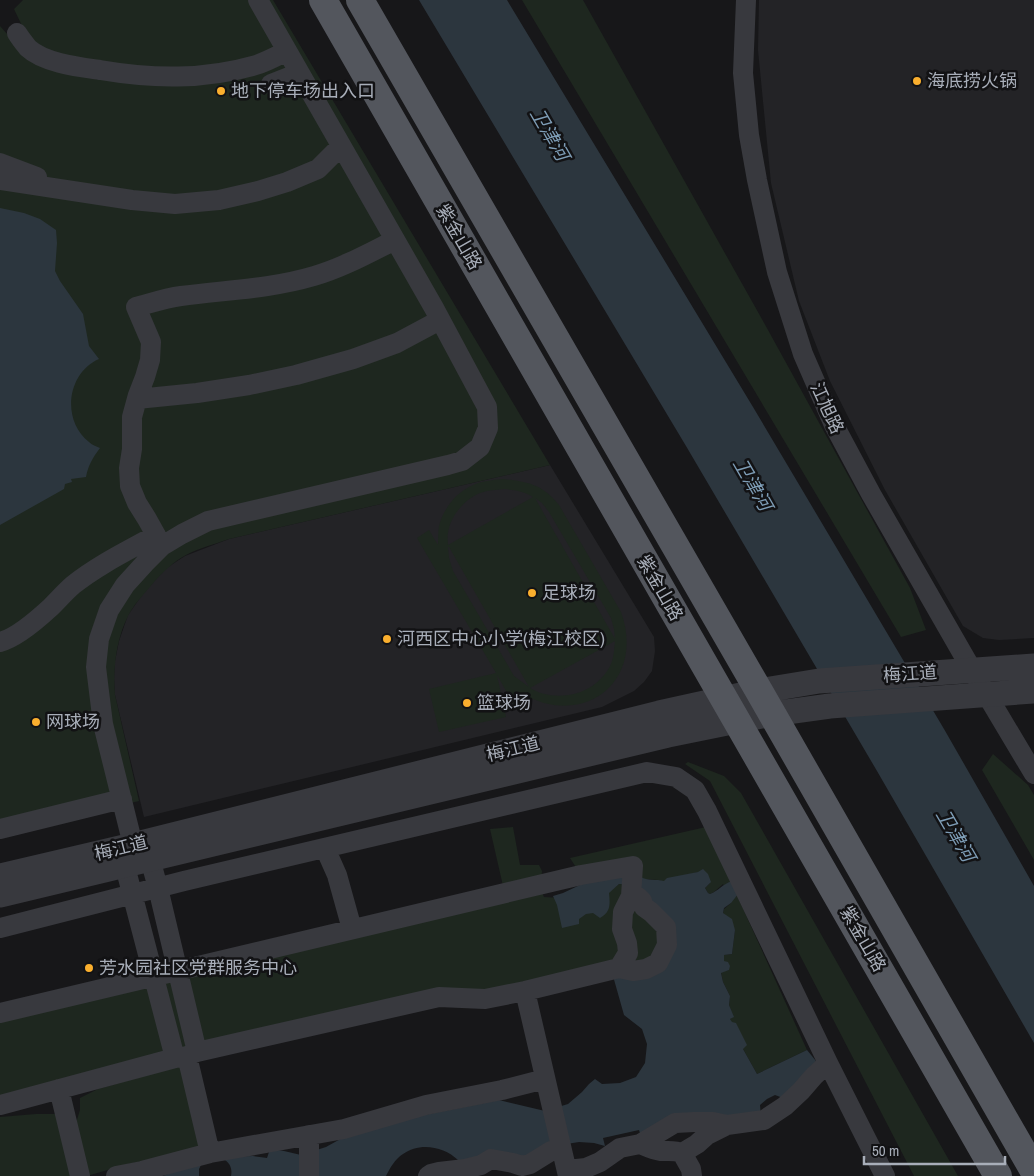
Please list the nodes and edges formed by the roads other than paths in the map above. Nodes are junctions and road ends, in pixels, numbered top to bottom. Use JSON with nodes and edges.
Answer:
{"nodes":[{"id":1,"x":258,"y":0,"type":"edge"},
{"id":2,"x":324,"y":0,"type":"edge"},
{"id":3,"x":360,"y":0,"type":"edge"},
{"id":4,"x":746,"y":0,"type":"edge"},
{"id":5,"x":17,"y":33,"type":"dead end"},
{"id":6,"x":287,"y":51,"type":"junction"},
{"id":7,"x":299,"y":72,"type":"junction"},
{"id":8,"x":271,"y":84,"type":"dead end"},
{"id":9,"x":341,"y":146,"type":"junction"},
{"id":10,"x":0,"y":163,"type":"edge"},
{"id":11,"x":0,"y":180,"type":"edge"},
{"id":12,"x":77,"y":192,"type":"junction"},
{"id":13,"x":395,"y":240,"type":"junction"},
{"id":14,"x":440,"y":320,"type":"junction"},
{"id":15,"x":137,"y":399,"type":"junction"},
{"id":16,"x":159,"y":541,"type":"junction"},
{"id":17,"x":0,"y":642,"type":"edge"},
{"id":18,"x":1034,"y":666,"type":"edge"},
{"id":19,"x":972,"y":670,"type":"junction"},
{"id":20,"x":759,"y":691,"type":"junction"},
{"id":21,"x":1034,"y":691,"type":"edge"},
{"id":22,"x":986,"y":694,"type":"junction"},
{"id":23,"x":724,"y":698,"type":"junction"},
{"id":24,"x":772,"y":714,"type":"junction"},
{"id":25,"x":738,"y":722,"type":"junction"},
{"id":26,"x":1034,"y":774,"type":"edge"},
{"id":27,"x":122,"y":799,"type":"junction"},
{"id":28,"x":0,"y":830,"type":"edge"},
{"id":29,"x":325,"y":848,"type":"junction"},
{"id":30,"x":135,"y":852,"type":"junction"},
{"id":31,"x":0,"y":876,"type":"edge"},
{"id":32,"x":632,"y":885,"type":"junction"},
{"id":33,"x":158,"y":888,"type":"junction"},
{"id":34,"x":133,"y":894,"type":"junction"},
{"id":35,"x":0,"y":895,"type":"edge"},
{"id":36,"x":0,"y":928,"type":"edge"},
{"id":37,"x":352,"y":929,"type":"junction"},
{"id":38,"x":619,"y":968,"type":"junction"},
{"id":39,"x":178,"y":970,"type":"junction"},
{"id":40,"x":154,"y":976,"type":"junction"},
{"id":41,"x":525,"y":991,"type":"junction"},
{"id":42,"x":0,"y":1013,"type":"edge"},
{"id":43,"x":186,"y":1055,"type":"junction"},
{"id":44,"x":828,"y":1063,"type":"junction"},
{"id":45,"x":545,"y":1079,"type":"junction"},
{"id":46,"x":59,"y":1089,"type":"junction"},
{"id":47,"x":0,"y":1105,"type":"edge"},
{"id":48,"x":727,"y":1125,"type":"junction"},
{"id":49,"x":309,"y":1135,"type":"junction"},
{"id":50,"x":640,"y":1144,"type":"junction"},
{"id":51,"x":562,"y":1148,"type":"junction"},
{"id":52,"x":210,"y":1153,"type":"junction"},
{"id":53,"x":682,"y":1153,"type":"junction"},
{"id":54,"x":1034,"y":1171,"type":"edge"},
{"id":55,"x":568,"y":1173,"type":"edge"},
{"id":56,"x":80,"y":1176,"type":"edge"},
{"id":57,"x":116,"y":1176,"type":"edge"},
{"id":58,"x":309,"y":1176,"type":"edge"},
{"id":59,"x":416,"y":1176,"type":"edge"},
{"id":60,"x":423,"y":1176,"type":"edge"},
{"id":61,"x":428,"y":1176,"type":"edge"},
{"id":62,"x":692,"y":1176,"type":"edge"},
{"id":63,"x":885,"y":1176,"type":"edge"},
{"id":64,"x":998,"y":1176,"type":"edge"}],
"edges":[{"from":1,"to":6,"type":"street"},
{"from":2,"to":23,"type":"main road","name":"紫金山路"},
{"from":3,"to":20,"type":"main road","name":"紫金山路"},
{"from":4,"to":19,"type":"street","name":"江旭路"},
{"from":5,"to":6,"type":"street"},
{"from":6,"to":7,"type":"street"},
{"from":7,"to":8,"type":"street"},
{"from":7,"to":9,"type":"street"},
{"from":9,"to":12,"type":"street"},
{"from":9,"to":13,"type":"street"},
{"from":10,"to":12,"type":"street"},
{"from":11,"to":12,"type":"street"},
{"from":13,"to":14,"type":"street"},
{"from":13,"to":15,"type":"street"},
{"from":14,"to":15,"type":"street"},
{"from":14,"to":16,"type":"street"},
{"from":15,"to":16,"type":"street"},
{"from":16,"to":17,"type":"street"},
{"from":16,"to":27,"type":"street"},
{"from":18,"to":19,"type":"street","name":"梅江道"},
{"from":19,"to":20,"type":"street","name":"梅江道"},
{"from":19,"to":22,"type":"street","name":"江旭路"},
{"from":20,"to":23,"type":"street","name":"梅江道"},
{"from":20,"to":24,"type":"main road","name":"紫金山路"},
{"from":21,"to":22,"type":"street","name":"梅江道"},
{"from":22,"to":24,"type":"street","name":"梅江道"},
{"from":22,"to":26,"type":"street","name":"江旭路"},
{"from":23,"to":25,"type":"main road","name":"紫金山路"},
{"from":23,"to":30,"type":"street","name":"梅江道"},
{"from":24,"to":25,"type":"street","name":"梅江道"},
{"from":24,"to":54,"type":"main road","name":"紫金山路"},
{"from":25,"to":30,"type":"street","name":"梅江道"},
{"from":25,"to":64,"type":"main road","name":"紫金山路"},
{"from":27,"to":28,"type":"street"},
{"from":27,"to":30,"type":"street"},
{"from":29,"to":33,"type":"street"},
{"from":29,"to":37,"type":"street"},
{"from":29,"to":44,"type":"street"},
{"from":30,"to":31,"type":"street","name":"梅江道"},
{"from":30,"to":33,"type":"street"},
{"from":30,"to":34,"type":"street"},
{"from":30,"to":35,"type":"street","name":"梅江道"},
{"from":32,"to":37,"type":"street"},
{"from":32,"to":38,"type":"street"},
{"from":32,"to":38,"type":"street"},
{"from":33,"to":34,"type":"street"},
{"from":33,"to":39,"type":"street"},
{"from":34,"to":36,"type":"street"},
{"from":34,"to":40,"type":"street"},
{"from":37,"to":39,"type":"street"},
{"from":38,"to":41,"type":"street"},
{"from":39,"to":40,"type":"street"},
{"from":39,"to":43,"type":"street"},
{"from":40,"to":42,"type":"street"},
{"from":40,"to":43,"type":"street"},
{"from":41,"to":43,"type":"street"},
{"from":41,"to":45,"type":"street"},
{"from":43,"to":46,"type":"street"},
{"from":43,"to":52,"type":"street"},
{"from":44,"to":48,"type":"street"},
{"from":44,"to":63,"type":"street"},
{"from":45,"to":49,"type":"street"},
{"from":45,"to":51,"type":"street"},
{"from":46,"to":47,"type":"street"},
{"from":46,"to":56,"type":"street"},
{"from":48,"to":50,"type":"street"},
{"from":48,"to":53,"type":"street"},
{"from":49,"to":52,"type":"street"},
{"from":49,"to":58,"type":"street"},
{"from":50,"to":53,"type":"street"},
{"from":50,"to":55,"type":"street"},
{"from":51,"to":55,"type":"street"},
{"from":51,"to":61,"type":"street"},
{"from":52,"to":57,"type":"street"},
{"from":53,"to":62,"type":"street"},
{"from":59,"to":60,"type":"street"}]}
